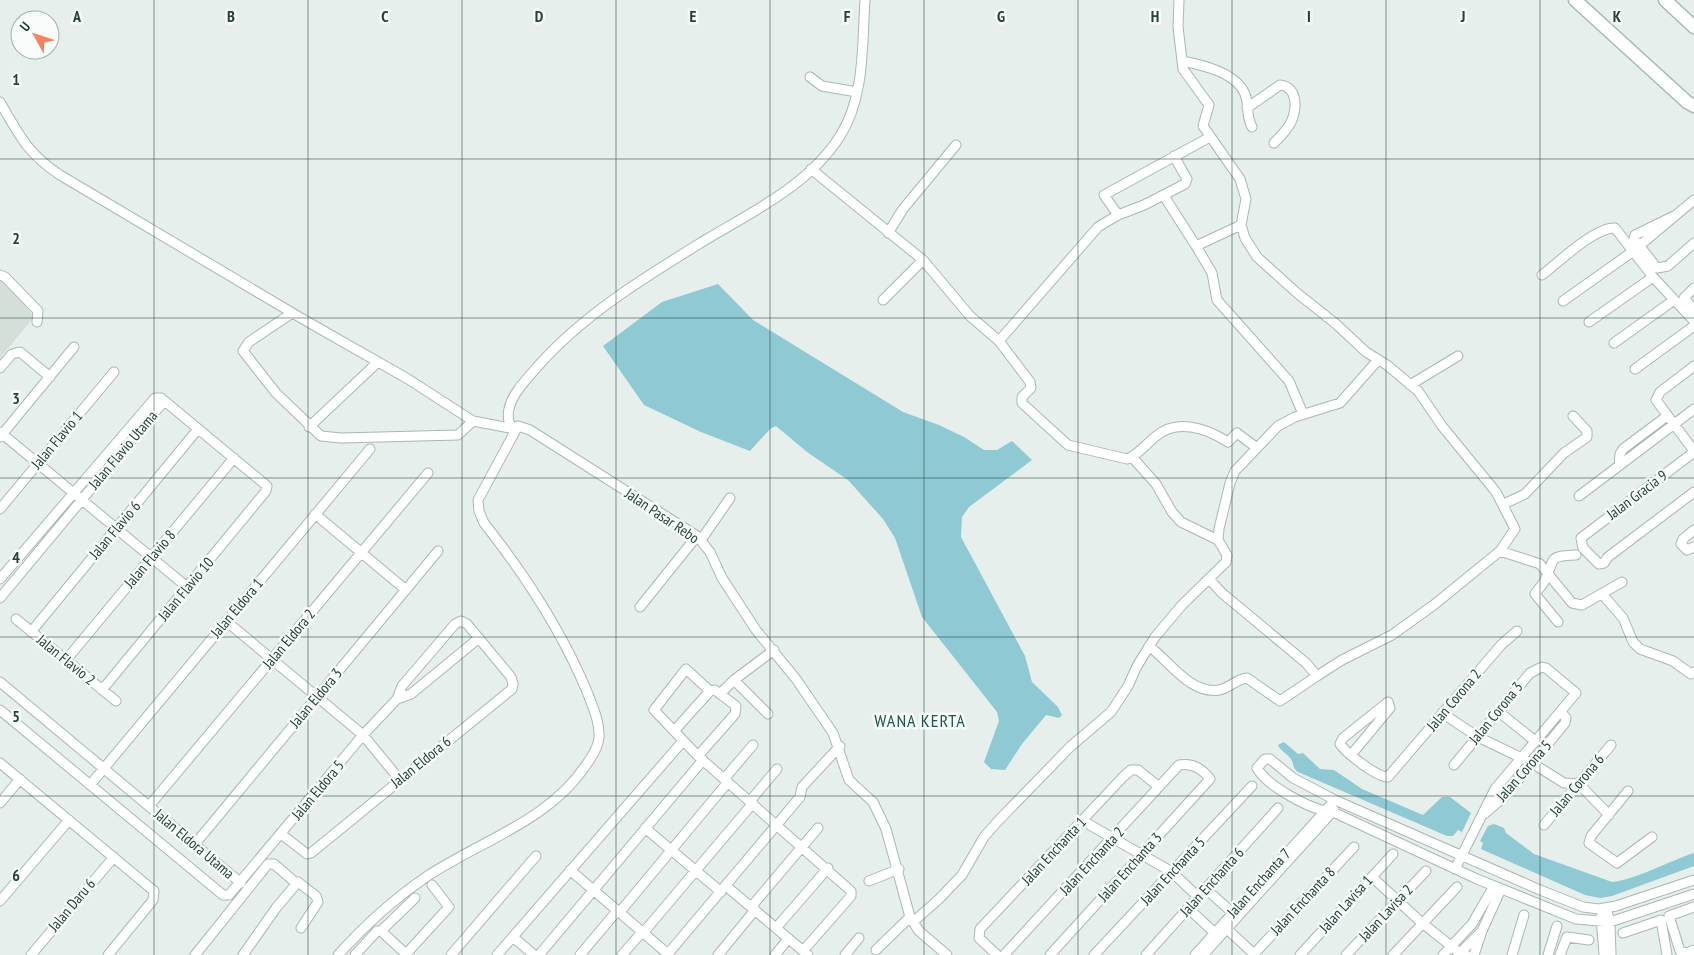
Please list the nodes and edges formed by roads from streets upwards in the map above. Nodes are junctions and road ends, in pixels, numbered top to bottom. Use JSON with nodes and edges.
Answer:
{"nodes":[{"id":1,"x":865,"y":0,"type":"edge"},
{"id":2,"x":1179,"y":0,"type":"edge"},
{"id":3,"x":1575,"y":0,"type":"edge"},
{"id":4,"x":1665,"y":0,"type":"edge"},
{"id":5,"x":1694,"y":27,"type":"edge"},
{"id":6,"x":1182,"y":61,"type":"junction"},
{"id":7,"x":810,"y":77,"type":"dead end"},
{"id":8,"x":857,"y":92,"type":"junction"},
{"id":9,"x":0,"y":102,"type":"edge"},
{"id":10,"x":1694,"y":106,"type":"edge"},
{"id":11,"x":1247,"y":108,"type":"junction"},
{"id":12,"x":1252,"y":127,"type":"dead end"},
{"id":13,"x":1210,"y":137,"type":"junction"},
{"id":14,"x":1274,"y":143,"type":"dead end"},
{"id":15,"x":956,"y":144,"type":"dead end"},
{"id":16,"x":1174,"y":156,"type":"junction"},
{"id":17,"x":811,"y":169,"type":"junction"},
{"id":18,"x":1164,"y":196,"type":"junction"},
{"id":19,"x":1694,"y":200,"type":"edge"},
{"id":20,"x":1118,"y":215,"type":"junction"},
{"id":21,"x":1241,"y":225,"type":"junction"},
{"id":22,"x":888,"y":233,"type":"junction"},
{"id":23,"x":1694,"y":243,"type":"edge"},
{"id":24,"x":1196,"y":246,"type":"junction"},
{"id":25,"x":1636,"y":248,"type":"junction"},
{"id":26,"x":923,"y":260,"type":"junction"},
{"id":27,"x":0,"y":275,"type":"edge"},
{"id":28,"x":1542,"y":275,"type":"dead end"},
{"id":29,"x":1653,"y":277,"type":"junction"},
{"id":30,"x":1694,"y":288,"type":"edge"},
{"id":31,"x":883,"y":300,"type":"dead end"},
{"id":32,"x":1674,"y":300,"type":"junction"},
{"id":33,"x":1563,"y":301,"type":"dead end"},
{"id":34,"x":1694,"y":310,"type":"edge"},
{"id":35,"x":292,"y":312,"type":"junction"},
{"id":36,"x":1694,"y":321,"type":"edge"},
{"id":37,"x":37,"y":322,"type":"dead end"},
{"id":38,"x":1589,"y":322,"type":"dead end"},
{"id":39,"x":1694,"y":326,"type":"edge"},
{"id":40,"x":999,"y":341,"type":"junction"},
{"id":41,"x":1614,"y":343,"type":"dead end"},
{"id":42,"x":74,"y":347,"type":"dead end"},
{"id":43,"x":1458,"y":356,"type":"dead end"},
{"id":44,"x":1378,"y":360,"type":"junction"},
{"id":45,"x":378,"y":362,"type":"junction"},
{"id":46,"x":1694,"y":366,"type":"edge"},
{"id":47,"x":0,"y":368,"type":"edge"},
{"id":48,"x":1635,"y":369,"type":"dead end"},
{"id":49,"x":114,"y":372,"type":"dead end"},
{"id":50,"x":50,"y":376,"type":"junction"},
{"id":51,"x":1410,"y":384,"type":"junction"},
{"id":52,"x":164,"y":401,"type":"junction"},
{"id":53,"x":1694,"y":409,"type":"edge"},
{"id":54,"x":1303,"y":414,"type":"junction"},
{"id":55,"x":1572,"y":416,"type":"dead end"},
{"id":56,"x":1668,"y":416,"type":"junction"},
{"id":57,"x":472,"y":421,"type":"junction"},
{"id":58,"x":1674,"y":424,"type":"junction"},
{"id":59,"x":309,"y":427,"type":"junction"},
{"id":60,"x":514,"y":427,"type":"junction"},
{"id":61,"x":198,"y":429,"type":"junction"},
{"id":62,"x":1,"y":434,"type":"edge"},
{"id":63,"x":1257,"y":448,"type":"junction"},
{"id":64,"x":370,"y":449,"type":"dead end"},
{"id":65,"x":1694,"y":452,"type":"edge"},
{"id":66,"x":1132,"y":457,"type":"junction"},
{"id":67,"x":234,"y":458,"type":"junction"},
{"id":68,"x":38,"y":463,"type":"junction"},
{"id":69,"x":1619,"y":466,"type":"junction"},
{"id":70,"x":428,"y":473,"type":"dead end"},
{"id":71,"x":73,"y":492,"type":"junction"},
{"id":72,"x":1694,"y":492,"type":"edge"},
{"id":73,"x":1579,"y":496,"type":"dead end"},
{"id":74,"x":730,"y":498,"type":"dead end"},
{"id":75,"x":82,"y":500,"type":"junction"},
{"id":76,"x":1504,"y":504,"type":"junction"},
{"id":77,"x":0,"y":509,"type":"edge"},
{"id":78,"x":315,"y":514,"type":"junction"},
{"id":79,"x":116,"y":528,"type":"junction"},
{"id":80,"x":1694,"y":530,"type":"edge"},
{"id":81,"x":699,"y":538,"type":"junction"},
{"id":82,"x":1218,"y":540,"type":"junction"},
{"id":83,"x":1694,"y":547,"type":"edge"},
{"id":84,"x":438,"y":551,"type":"dead end"},
{"id":85,"x":1500,"y":551,"type":"junction"},
{"id":86,"x":361,"y":553,"type":"junction"},
{"id":87,"x":1576,"y":555,"type":"dead end"},
{"id":88,"x":151,"y":558,"type":"junction"},
{"id":89,"x":1547,"y":573,"type":"junction"},
{"id":90,"x":0,"y":579,"type":"edge"},
{"id":91,"x":1209,"y":579,"type":"junction"},
{"id":92,"x":1622,"y":582,"type":"dead end"},
{"id":93,"x":187,"y":587,"type":"junction"},
{"id":94,"x":406,"y":590,"type":"junction"},
{"id":95,"x":1602,"y":594,"type":"junction"},
{"id":96,"x":0,"y":598,"type":"edge"},
{"id":97,"x":640,"y":607,"type":"dead end"},
{"id":98,"x":16,"y":619,"type":"dead end"},
{"id":99,"x":226,"y":621,"type":"junction"},
{"id":100,"x":1558,"y":622,"type":"dead end"},
{"id":101,"x":31,"y":632,"type":"junction"},
{"id":102,"x":1517,"y":632,"type":"dead end"},
{"id":103,"x":479,"y":638,"type":"junction"},
{"id":104,"x":1148,"y":646,"type":"junction"},
{"id":105,"x":774,"y":650,"type":"junction"},
{"id":106,"x":272,"y":659,"type":"junction"},
{"id":107,"x":66,"y":660,"type":"junction"},
{"id":108,"x":1542,"y":667,"type":"joint"},
{"id":109,"x":1694,"y":672,"type":"edge"},
{"id":110,"x":1317,"y":676,"type":"junction"},
{"id":111,"x":734,"y":680,"type":"junction"},
{"id":112,"x":0,"y":682,"type":"edge"},
{"id":113,"x":102,"y":690,"type":"junction"},
{"id":114,"x":710,"y":691,"type":"junction"},
{"id":115,"x":720,"y":694,"type":"junction"},
{"id":116,"x":317,"y":697,"type":"junction"},
{"id":117,"x":397,"y":699,"type":"junction"},
{"id":118,"x":116,"y":701,"type":"dead end"},
{"id":119,"x":0,"y":710,"type":"edge"},
{"id":120,"x":1499,"y":712,"type":"junction"},
{"id":121,"x":1561,"y":712,"type":"junction"},
{"id":122,"x":1442,"y":713,"type":"junction"},
{"id":123,"x":768,"y":714,"type":"dead end"},
{"id":124,"x":674,"y":731,"type":"junction"},
{"id":125,"x":363,"y":735,"type":"junction"},
{"id":126,"x":1478,"y":737,"type":"junction"},
{"id":127,"x":683,"y":741,"type":"junction"},
{"id":128,"x":1535,"y":741,"type":"junction"},
{"id":129,"x":753,"y":745,"type":"dead end"},
{"id":130,"x":1611,"y":745,"type":"dead end"},
{"id":131,"x":840,"y":746,"type":"junction"},
{"id":132,"x":1351,"y":755,"type":"junction"},
{"id":133,"x":701,"y":758,"type":"junction"},
{"id":134,"x":1521,"y":759,"type":"junction"},
{"id":135,"x":0,"y":763,"type":"edge"},
{"id":136,"x":1532,"y":763,"type":"junction"},
{"id":137,"x":1454,"y":765,"type":"dead end"},
{"id":138,"x":104,"y":768,"type":"junction"},
{"id":139,"x":777,"y":769,"type":"dead end"},
{"id":140,"x":1210,"y":779,"type":"joint"},
{"id":141,"x":20,"y":780,"type":"junction"},
{"id":142,"x":400,"y":780,"type":"junction"},
{"id":143,"x":726,"y":780,"type":"junction"},
{"id":144,"x":1580,"y":784,"type":"junction"},
{"id":145,"x":90,"y":785,"type":"junction"},
{"id":146,"x":1252,"y":786,"type":"dead end"},
{"id":147,"x":1159,"y":787,"type":"junction"},
{"id":148,"x":1628,"y":791,"type":"dead end"},
{"id":149,"x":1338,"y":801,"type":"junction"},
{"id":150,"x":751,"y":802,"type":"junction"},
{"id":151,"x":0,"y":803,"type":"edge"},
{"id":152,"x":149,"y":806,"type":"junction"},
{"id":153,"x":1278,"y":808,"type":"dead end"},
{"id":154,"x":1328,"y":812,"type":"junction"},
{"id":155,"x":1609,"y":815,"type":"junction"},
{"id":156,"x":1480,"y":817,"type":"junction"},
{"id":157,"x":69,"y":820,"type":"junction"},
{"id":158,"x":1083,"y":821,"type":"junction"},
{"id":159,"x":777,"y":824,"type":"junction"},
{"id":160,"x":1544,"y":825,"type":"dead end"},
{"id":161,"x":645,"y":828,"type":"junction"},
{"id":162,"x":818,"y":828,"type":"dead end"},
{"id":163,"x":281,"y":834,"type":"junction"},
{"id":164,"x":1652,"y":837,"type":"dead end"},
{"id":165,"x":1114,"y":838,"type":"junction"},
{"id":166,"x":195,"y":844,"type":"junction"},
{"id":167,"x":802,"y":846,"type":"junction"},
{"id":168,"x":1354,"y":847,"type":"dead end"},
{"id":169,"x":672,"y":850,"type":"junction"},
{"id":170,"x":1142,"y":853,"type":"junction"},
{"id":171,"x":1392,"y":854,"type":"dead end"},
{"id":172,"x":536,"y":856,"type":"dead end"},
{"id":173,"x":1463,"y":856,"type":"junction"},
{"id":174,"x":114,"y":857,"type":"junction"},
{"id":175,"x":828,"y":868,"type":"junction"},
{"id":176,"x":899,"y":869,"type":"junction"},
{"id":177,"x":1455,"y":869,"type":"junction"},
{"id":178,"x":570,"y":870,"type":"junction"},
{"id":179,"x":1426,"y":870,"type":"dead end"},
{"id":180,"x":696,"y":871,"type":"junction"},
{"id":181,"x":1172,"y":872,"type":"junction"},
{"id":182,"x":1372,"y":876,"type":"junction"},
{"id":183,"x":1694,"y":880,"type":"edge"},
{"id":184,"x":870,"y":881,"type":"dead end"},
{"id":185,"x":241,"y":883,"type":"junction"},
{"id":186,"x":296,"y":883,"type":"junction"},
{"id":187,"x":432,"y":886,"type":"dead end"},
{"id":188,"x":1457,"y":887,"type":"dead end"},
{"id":189,"x":1498,"y":887,"type":"junction"},
{"id":190,"x":723,"y":889,"type":"junction"},
{"id":191,"x":1206,"y":889,"type":"junction"},
{"id":192,"x":593,"y":890,"type":"junction"},
{"id":193,"x":1694,"y":894,"type":"edge"},
{"id":194,"x":1198,"y":897,"type":"junction"},
{"id":195,"x":415,"y":898,"type":"dead end"},
{"id":196,"x":1397,"y":900,"type":"junction"},
{"id":197,"x":0,"y":901,"type":"edge"},
{"id":198,"x":1694,"y":907,"type":"edge"},
{"id":199,"x":1188,"y":908,"type":"junction"},
{"id":200,"x":753,"y":909,"type":"junction"},
{"id":201,"x":1603,"y":909,"type":"junction"},
{"id":202,"x":618,"y":912,"type":"junction"},
{"id":203,"x":1235,"y":915,"type":"junction"},
{"id":204,"x":1524,"y":915,"type":"dead end"},
{"id":205,"x":912,"y":920,"type":"junction"},
{"id":206,"x":1606,"y":922,"type":"junction"},
{"id":207,"x":1422,"y":923,"type":"junction"},
{"id":208,"x":1557,"y":926,"type":"dead end"},
{"id":209,"x":301,"y":928,"type":"dead end"},
{"id":210,"x":776,"y":928,"type":"junction"},
{"id":211,"x":1227,"y":929,"type":"junction"},
{"id":212,"x":381,"y":931,"type":"junction"},
{"id":213,"x":1482,"y":931,"type":"junction"},
{"id":214,"x":643,"y":932,"type":"junction"},
{"id":215,"x":1623,"y":933,"type":"dead end"},
{"id":216,"x":1217,"y":935,"type":"junction"},
{"id":217,"x":513,"y":937,"type":"junction"},
{"id":218,"x":860,"y":938,"type":"dead end"},
{"id":219,"x":788,"y":939,"type":"junction"},
{"id":220,"x":1589,"y":940,"type":"dead end"},
{"id":221,"x":1452,"y":945,"type":"junction"},
{"id":222,"x":876,"y":950,"type":"dead end"},
{"id":223,"x":1694,"y":950,"type":"edge"},
{"id":224,"x":402,"y":953,"type":"edge"},
{"id":225,"x":806,"y":953,"type":"edge"},
{"id":226,"x":1254,"y":954,"type":"edge"},
{"id":227,"x":1461,"y":954,"type":"edge"},
{"id":228,"x":31,"y":955,"type":"edge"},
{"id":229,"x":108,"y":955,"type":"edge"},
{"id":230,"x":195,"y":955,"type":"edge"},
{"id":231,"x":243,"y":955,"type":"edge"},
{"id":232,"x":338,"y":955,"type":"edge"},
{"id":233,"x":355,"y":955,"type":"edge"},
{"id":234,"x":451,"y":955,"type":"edge"},
{"id":235,"x":497,"y":955,"type":"edge"},
{"id":236,"x":534,"y":955,"type":"edge"},
{"id":237,"x":539,"y":955,"type":"edge"},
{"id":238,"x":580,"y":955,"type":"edge"},
{"id":239,"x":622,"y":955,"type":"edge"},
{"id":240,"x":668,"y":955,"type":"edge"},
{"id":241,"x":718,"y":955,"type":"edge"},
{"id":242,"x":775,"y":955,"type":"edge"},
{"id":243,"x":845,"y":955,"type":"edge"},
{"id":244,"x":947,"y":955,"type":"edge"},
{"id":245,"x":997,"y":955,"type":"edge"},
{"id":246,"x":1004,"y":955,"type":"edge"},
{"id":247,"x":1050,"y":955,"type":"edge"},
{"id":248,"x":1094,"y":955,"type":"edge"},
{"id":249,"x":1146,"y":955,"type":"edge"},
{"id":250,"x":1194,"y":955,"type":"edge"},
{"id":251,"x":1203,"y":955,"type":"edge"},
{"id":252,"x":1300,"y":955,"type":"edge"},
{"id":253,"x":1346,"y":955,"type":"edge"},
{"id":254,"x":1393,"y":955,"type":"edge"},
{"id":255,"x":1443,"y":955,"type":"edge"},
{"id":256,"x":1474,"y":955,"type":"edge"},
{"id":257,"x":1512,"y":955,"type":"edge"},
{"id":258,"x":1548,"y":955,"type":"edge"},
{"id":259,"x":1560,"y":955,"type":"edge"},
{"id":260,"x":1604,"y":955,"type":"edge"},
{"id":261,"x":1611,"y":955,"type":"edge"},
{"id":262,"x":1667,"y":955,"type":"edge"}],
"edges":[{"from":1,"to":8,"type":"street"},
{"from":2,"to":6,"type":"street"},
{"from":3,"to":10,"type":"street"},
{"from":4,"to":5,"type":"street"},
{"from":6,"to":11,"type":"street"},
{"from":6,"to":13,"type":"street"},
{"from":7,"to":8,"type":"street"},
{"from":8,"to":17,"type":"street"},
{"from":9,"to":35,"type":"street"},
{"from":11,"to":12,"type":"street"},
{"from":11,"to":14,"type":"street"},
{"from":13,"to":16,"type":"street"},
{"from":13,"to":21,"type":"street"},
{"from":15,"to":22,"type":"street"},
{"from":16,"to":18,"type":"street"},
{"from":16,"to":20,"type":"street"},
{"from":17,"to":22,"type":"street"},
{"from":17,"to":60,"type":"street"},
{"from":18,"to":20,"type":"street"},
{"from":18,"to":24,"type":"street"},
{"from":19,"to":25,"type":"street"},
{"from":20,"to":40,"type":"street"},
{"from":21,"to":24,"type":"street"},
{"from":21,"to":44,"type":"street"},
{"from":22,"to":26,"type":"street"},
{"from":23,"to":25,"type":"street"},
{"from":24,"to":54,"type":"street"},
{"from":25,"to":28,"type":"street"},
{"from":25,"to":29,"type":"street"},
{"from":25,"to":33,"type":"street"},
{"from":26,"to":31,"type":"street"},
{"from":26,"to":40,"type":"street"},
{"from":27,"to":37,"type":"street"},
{"from":29,"to":32,"type":"street"},
{"from":29,"to":38,"type":"street"},
{"from":30,"to":34,"type":"street"},
{"from":32,"to":36,"type":"street"},
{"from":32,"to":41,"type":"street"},
{"from":35,"to":45,"type":"street"},
{"from":35,"to":59,"type":"street"},
{"from":39,"to":48,"type":"street"},
{"from":40,"to":66,"type":"street"},
{"from":42,"to":50,"type":"street"},
{"from":43,"to":51,"type":"street"},
{"from":44,"to":51,"type":"street"},
{"from":44,"to":54,"type":"street"},
{"from":45,"to":57,"type":"street"},
{"from":45,"to":59,"type":"street"},
{"from":46,"to":56,"type":"street"},
{"from":47,"to":50,"type":"street"},
{"from":49,"to":68,"type":"street","name":"Jalan Flavio 1"},
{"from":50,"to":62,"type":"street"},
{"from":51,"to":76,"type":"street"},
{"from":52,"to":61,"type":"street"},
{"from":52,"to":71,"type":"street","name":"Jalan Flavio Utama"},
{"from":52,"to":75,"type":"street","name":"Jalan Flavio Utama"},
{"from":53,"to":58,"type":"street"},
{"from":54,"to":63,"type":"street"},
{"from":55,"to":76,"type":"street"},
{"from":56,"to":58,"type":"street"},
{"from":56,"to":69,"type":"street"},
{"from":57,"to":59,"type":"street"},
{"from":57,"to":60,"type":"street","name":"Jalan Pasar Rebo"},
{"from":58,"to":65,"type":"street"},
{"from":58,"to":69,"type":"street"},
{"from":60,"to":81,"type":"street","name":"Jalan Pasar Rebo"},
{"from":60,"to":232,"type":"street"},
{"from":61,"to":67,"type":"street"},
{"from":61,"to":79,"type":"street","name":"Jalan Flavio 6"},
{"from":62,"to":68,"type":"street"},
{"from":63,"to":66,"type":"street"},
{"from":63,"to":82,"type":"street"},
{"from":64,"to":78,"type":"street","name":"Jalan Eldora 1"},
{"from":65,"to":72,"type":"street","name":"Jalan Gracia 9"},
{"from":66,"to":82,"type":"street"},
{"from":67,"to":88,"type":"street","name":"Jalan Flavio 8"},
{"from":67,"to":93,"type":"street","name":"Jalan Flavio 10"},
{"from":68,"to":71,"type":"street"},
{"from":68,"to":77,"type":"street","name":"Jalan Flavio 1"},
{"from":69,"to":73,"type":"street"},
{"from":70,"to":86,"type":"street","name":"Jalan Eldora 2"},
{"from":71,"to":75,"type":"street"},
{"from":71,"to":90,"type":"street","name":"Jalan Flavio Utama"},
{"from":74,"to":81,"type":"street"},
{"from":75,"to":79,"type":"street"},
{"from":75,"to":96,"type":"street","name":"Jalan Flavio Utama"},
{"from":76,"to":85,"type":"street"},
{"from":78,"to":86,"type":"street"},
{"from":78,"to":99,"type":"street","name":"Jalan Eldora 1"},
{"from":79,"to":88,"type":"street"},
{"from":79,"to":101,"type":"street","name":"Jalan Flavio 6"},
{"from":80,"to":83,"type":"street"},
{"from":81,"to":97,"type":"street"},
{"from":81,"to":105,"type":"street","name":"Jalan Pasar Rebo"},
{"from":82,"to":91,"type":"street"},
{"from":84,"to":94,"type":"street","name":"Jalan Eldora 3"},
{"from":85,"to":89,"type":"street"},
{"from":85,"to":110,"type":"street"},
{"from":86,"to":94,"type":"street"},
{"from":86,"to":106,"type":"street","name":"Jalan Eldora 2"},
{"from":87,"to":89,"type":"street"},
{"from":88,"to":93,"type":"street"},
{"from":88,"to":107,"type":"street","name":"Jalan Flavio 8"},
{"from":89,"to":95,"type":"street"},
{"from":89,"to":100,"type":"street"},
{"from":91,"to":104,"type":"street"},
{"from":91,"to":110,"type":"street"},
{"from":92,"to":95,"type":"street"},
{"from":93,"to":113,"type":"street","name":"Jalan Flavio 10"},
{"from":94,"to":116,"type":"street","name":"Jalan Eldora 3"},
{"from":95,"to":109,"type":"street"},
{"from":98,"to":101,"type":"street","name":"Jalan Flavio 2"},
{"from":99,"to":106,"type":"street"},
{"from":99,"to":138,"type":"street","name":"Jalan Eldora 1"},
{"from":101,"to":107,"type":"street","name":"Jalan Flavio 2"},
{"from":102,"to":122,"type":"street","name":"Jalan Corona 2"},
{"from":103,"to":117,"type":"street","name":"Jalan Eldora 5"},
{"from":103,"to":117,"type":"street","name":"Jalan Eldora 5"},
{"from":103,"to":142,"type":"street","name":"Jalan Eldora 6"},
{"from":104,"to":110,"type":"street"},
{"from":104,"to":205,"type":"street"},
{"from":105,"to":111,"type":"street"},
{"from":105,"to":131,"type":"street","name":"Jalan Pasar Rebo"},
{"from":106,"to":116,"type":"street"},
{"from":106,"to":152,"type":"street","name":"Jalan Eldora 2"},
{"from":107,"to":113,"type":"street","name":"Jalan Flavio 2"},
{"from":108,"to":120,"type":"street","name":"Jalan Corona 3"},
{"from":108,"to":121,"type":"street","name":"Jalan Corona 5"},
{"from":111,"to":115,"type":"street"},
{"from":111,"to":123,"type":"street"},
{"from":112,"to":138,"type":"street","name":"Jalan Eldora Utama"},
{"from":113,"to":118,"type":"street","name":"Jalan Flavio 2"},
{"from":114,"to":115,"type":"street"},
{"from":114,"to":124,"type":"street"},
{"from":114,"to":124,"type":"street"},
{"from":115,"to":133,"type":"street"},
{"from":116,"to":125,"type":"street"},
{"from":116,"to":166,"type":"street","name":"Jalan Eldora 3"},
{"from":117,"to":125,"type":"street","name":"Jalan Eldora 5"},
{"from":119,"to":145,"type":"street","name":"Jalan Eldora Utama"},
{"from":120,"to":126,"type":"street","name":"Jalan Corona 3"},
{"from":120,"to":128,"type":"street"},
{"from":121,"to":128,"type":"street","name":"Jalan Corona 5"},
{"from":121,"to":136,"type":"street","name":"Jalan Corona 5"},
{"from":122,"to":126,"type":"street"},
{"from":122,"to":132,"type":"street","name":"Jalan Corona 2"},
{"from":124,"to":127,"type":"street"},
{"from":125,"to":142,"type":"street"},
{"from":125,"to":163,"type":"street","name":"Jalan Eldora 5"},
{"from":126,"to":134,"type":"street"},
{"from":126,"to":137,"type":"street","name":"Jalan Corona 3"},
{"from":127,"to":133,"type":"street"},
{"from":127,"to":178,"type":"street"},
{"from":128,"to":134,"type":"street","name":"Jalan Corona 5"},
{"from":129,"to":143,"type":"street"},
{"from":130,"to":144,"type":"street","name":"Jalan Corona 6"},
{"from":131,"to":159,"type":"street"},
{"from":131,"to":176,"type":"street","name":"Jalan Pasar Rebo"},
{"from":132,"to":132,"type":"street"},
{"from":133,"to":143,"type":"street"},
{"from":133,"to":161,"type":"street"},
{"from":134,"to":136,"type":"street"},
{"from":134,"to":156,"type":"street","name":"Jalan Corona 5"},
{"from":135,"to":141,"type":"street"},
{"from":136,"to":144,"type":"street"},
{"from":136,"to":156,"type":"street","name":"Jalan Corona 5"},
{"from":138,"to":145,"type":"street","name":"Jalan Eldora 1"},
{"from":138,"to":152,"type":"street","name":"Jalan Eldora Utama"},
{"from":139,"to":150,"type":"street"},
{"from":140,"to":147,"type":"street","name":"Jalan Enchanta 2"},
{"from":140,"to":170,"type":"street","name":"Jalan Enchanta 3"},
{"from":141,"to":151,"type":"street"},
{"from":141,"to":157,"type":"street"},
{"from":142,"to":163,"type":"street","name":"Jalan Eldora 6"},
{"from":143,"to":150,"type":"street"},
{"from":143,"to":169,"type":"street"},
{"from":144,"to":155,"type":"street"},
{"from":144,"to":160,"type":"street","name":"Jalan Corona 6"},
{"from":145,"to":185,"type":"street","name":"Jalan Eldora Utama"},
{"from":146,"to":181,"type":"street","name":"Jalan Enchanta 5"},
{"from":147,"to":158,"type":"street","name":"Jalan Enchanta 1"},
{"from":147,"to":165,"type":"street","name":"Jalan Enchanta 2"},
{"from":148,"to":155,"type":"street"},
{"from":149,"to":154,"type":"street","name":"Jalan Enchanta 7"},
{"from":149,"to":154,"type":"street"},
{"from":149,"to":173,"type":"street"},
{"from":150,"to":159,"type":"street"},
{"from":150,"to":180,"type":"street"},
{"from":152,"to":166,"type":"street","name":"Jalan Eldora Utama"},
{"from":153,"to":191,"type":"street","name":"Jalan Enchanta 6"},
{"from":154,"to":177,"type":"street"},
{"from":154,"to":203,"type":"street","name":"Jalan Enchanta 7"},
{"from":155,"to":164,"type":"street"},
{"from":156,"to":173,"type":"street"},
{"from":157,"to":174,"type":"street"},
{"from":157,"to":197,"type":"street"},
{"from":158,"to":165,"type":"street"},
{"from":158,"to":245,"type":"street","name":"Jalan Enchanta 1"},
{"from":159,"to":167,"type":"street"},
{"from":159,"to":190,"type":"street"},
{"from":161,"to":169,"type":"street"},
{"from":161,"to":192,"type":"street"},
{"from":162,"to":167,"type":"street"},
{"from":163,"to":185,"type":"street","name":"Jalan Eldora 5"},
{"from":165,"to":170,"type":"street"},
{"from":165,"to":246,"type":"street","name":"Jalan Enchanta 2"},
{"from":166,"to":185,"type":"street","name":"Jalan Eldora Utama"},
{"from":167,"to":175,"type":"street"},
{"from":167,"to":200,"type":"street"},
{"from":168,"to":226,"type":"street","name":"Jalan Enchanta 8"},
{"from":169,"to":180,"type":"street"},
{"from":169,"to":202,"type":"street"},
{"from":170,"to":181,"type":"street"},
{"from":170,"to":247,"type":"street","name":"Jalan Enchanta 3"},
{"from":171,"to":182,"type":"street","name":"Jalan Lavisa 1"},
{"from":172,"to":234,"type":"street"},
{"from":173,"to":177,"type":"street"},
{"from":173,"to":201,"type":"street"},
{"from":174,"to":228,"type":"street","name":"Jalan Daru 6"},
{"from":174,"to":229,"type":"street"},
{"from":175,"to":210,"type":"street"},
{"from":175,"to":225,"type":"street"},
{"from":176,"to":184,"type":"street"},
{"from":176,"to":205,"type":"street","name":"Jalan Pasar Rebo"},
{"from":177,"to":189,"type":"street"},
{"from":178,"to":192,"type":"street"},
{"from":178,"to":217,"type":"street"},
{"from":179,"to":196,"type":"street","name":"Jalan Lavisa 2"},
{"from":180,"to":190,"type":"street"},
{"from":180,"to":214,"type":"street"},
{"from":181,"to":194,"type":"street"},
{"from":181,"to":248,"type":"street","name":"Jalan Enchanta 5"},
{"from":182,"to":196,"type":"street"},
{"from":182,"to":252,"type":"street","name":"Jalan Lavisa 1"},
{"from":183,"to":201,"type":"street"},
{"from":186,"to":209,"type":"street"},
{"from":186,"to":230,"type":"street"},
{"from":186,"to":231,"type":"street"},
{"from":187,"to":224,"type":"street"},
{"from":188,"to":207,"type":"street"},
{"from":189,"to":206,"type":"street"},
{"from":189,"to":213,"type":"street"},
{"from":189,"to":221,"type":"street"},
{"from":190,"to":200,"type":"street"},
{"from":190,"to":240,"type":"street"},
{"from":191,"to":194,"type":"street","name":"Jalan Enchanta 6"},
{"from":191,"to":203,"type":"street"},
{"from":192,"to":202,"type":"street"},
{"from":192,"to":237,"type":"street"},
{"from":193,"to":206,"type":"street"},
{"from":194,"to":199,"type":"street","name":"Jalan Enchanta 6"},
{"from":195,"to":212,"type":"street"},
{"from":196,"to":207,"type":"street"},
{"from":196,"to":253,"type":"street","name":"Jalan Lavisa 2"},
{"from":198,"to":223,"type":"street"},
{"from":199,"to":216,"type":"street"},
{"from":199,"to":249,"type":"street","name":"Jalan Enchanta 6"},
{"from":200,"to":210,"type":"street"},
{"from":200,"to":241,"type":"street"},
{"from":201,"to":206,"type":"street"},
{"from":202,"to":214,"type":"street"},
{"from":202,"to":238,"type":"street"},
{"from":203,"to":211,"type":"street","name":"Jalan Enchanta 7"},
{"from":203,"to":216,"type":"street","name":"Jalan Enchanta 7"},
{"from":204,"to":257,"type":"street"},
{"from":205,"to":222,"type":"street"},
{"from":205,"to":244,"type":"street"},
{"from":206,"to":260,"type":"street"},
{"from":206,"to":261,"type":"street"},
{"from":207,"to":221,"type":"street"},
{"from":207,"to":254,"type":"street"},
{"from":208,"to":258,"type":"street"},
{"from":210,"to":219,"type":"street"},
{"from":211,"to":216,"type":"street","name":"Jalan Enchanta 7"},
{"from":211,"to":226,"type":"street"},
{"from":212,"to":224,"type":"street"},
{"from":212,"to":233,"type":"street"},
{"from":213,"to":227,"type":"street"},
{"from":213,"to":256,"type":"street"},
{"from":214,"to":239,"type":"street"},
{"from":214,"to":240,"type":"street"},
{"from":215,"to":262,"type":"street"},
{"from":216,"to":250,"type":"street","name":"Jalan Enchanta 7"},
{"from":216,"to":251,"type":"street","name":"Jalan Enchanta 7"},
{"from":217,"to":235,"type":"street"},
{"from":217,"to":236,"type":"street"},
{"from":218,"to":243,"type":"street"},
{"from":219,"to":225,"type":"street"},
{"from":219,"to":242,"type":"street"},
{"from":220,"to":259,"type":"street"},
{"from":221,"to":227,"type":"street"},
{"from":221,"to":255,"type":"street"}]}
